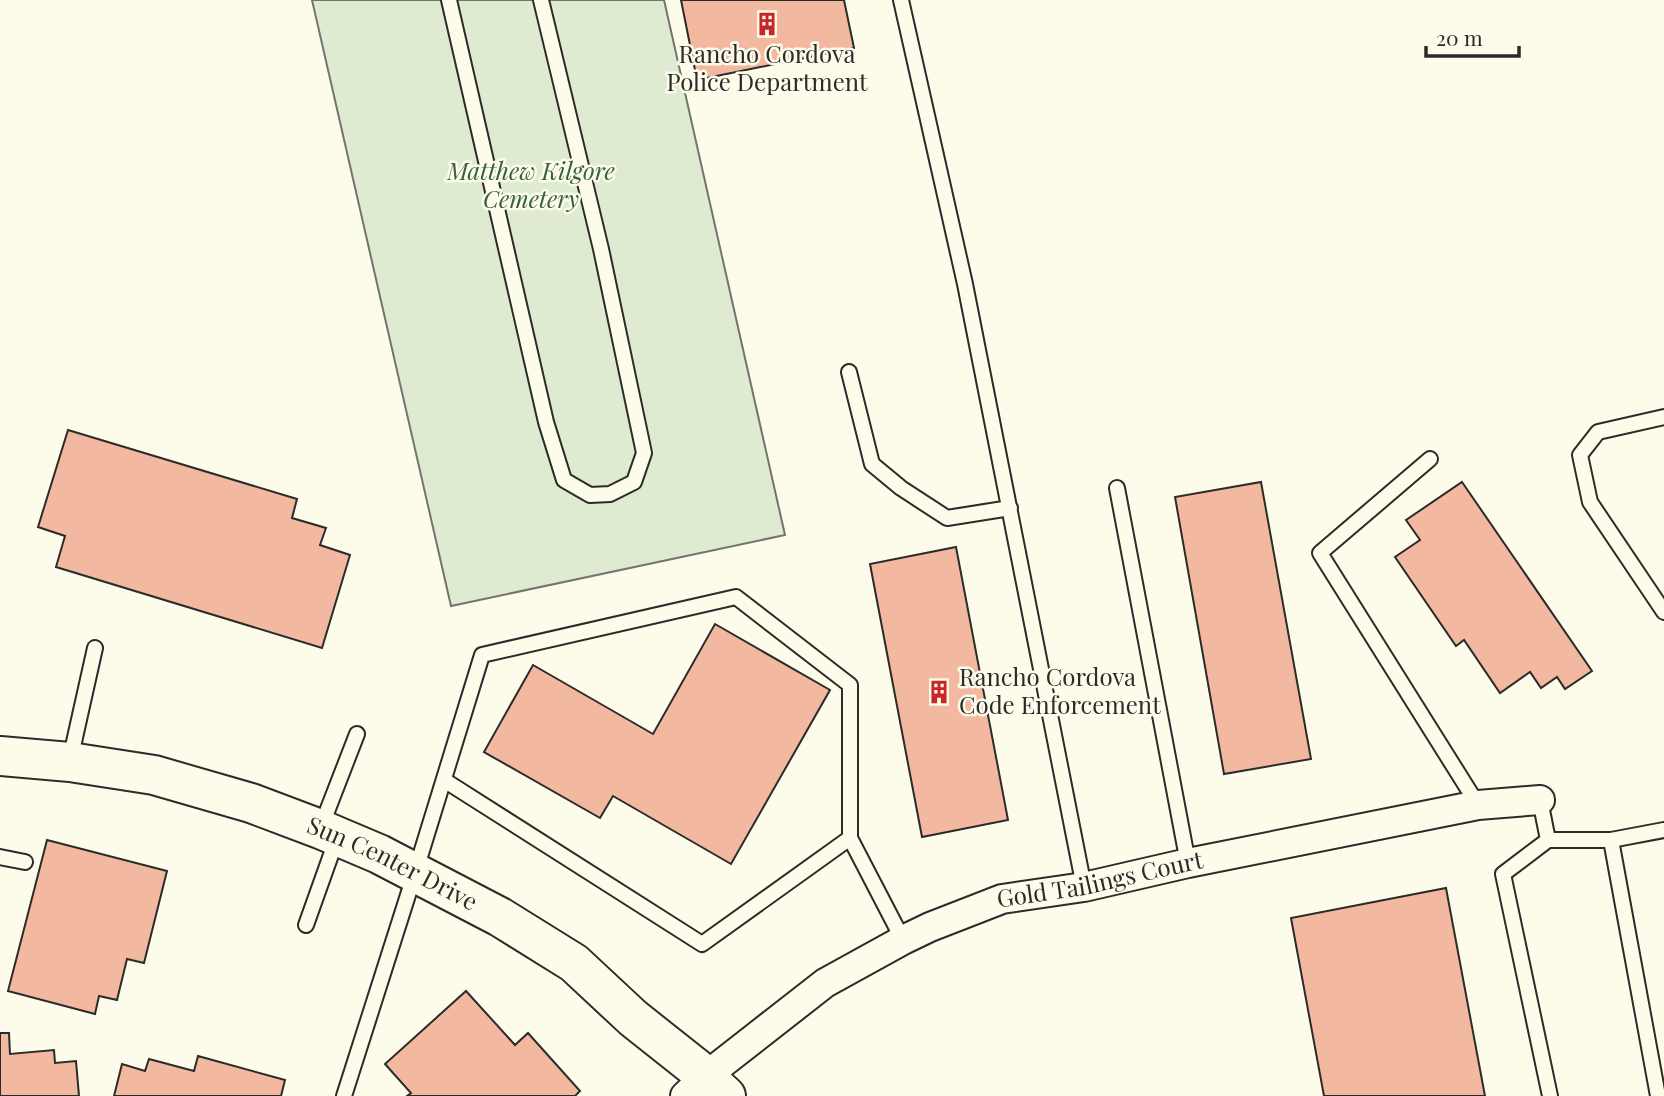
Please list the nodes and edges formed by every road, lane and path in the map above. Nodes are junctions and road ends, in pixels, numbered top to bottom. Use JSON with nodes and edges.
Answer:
{"nodes":[{"id":1,"x":449,"y":0,"type":"edge"},
{"id":2,"x":541,"y":0,"type":"edge"},
{"id":3,"x":901,"y":0,"type":"edge"},
{"id":4,"x":849,"y":372,"type":"dead end"},
{"id":5,"x":1664,"y":418,"type":"edge"},
{"id":6,"x":1430,"y":459,"type":"dead end"},
{"id":7,"x":1117,"y":488,"type":"dead end"},
{"id":8,"x":1010,"y":509,"type":"junction"},
{"id":9,"x":1664,"y":612,"type":"edge"},
{"id":10,"x":95,"y":648,"type":"dead end"},
{"id":11,"x":357,"y":734,"type":"dead end"},
{"id":12,"x":0,"y":756,"type":"edge"},
{"id":13,"x":70,"y":762,"type":"junction"},
{"id":14,"x":444,"y":780,"type":"junction"},
{"id":15,"x":1540,"y":800,"type":"joint"},
{"id":16,"x":1478,"y":805,"type":"junction"},
{"id":17,"x":1664,"y":830,"type":"edge"},
{"id":18,"x":329,"y":833,"type":"junction"},
{"id":19,"x":850,"y":838,"type":"junction"},
{"id":20,"x":1611,"y":840,"type":"junction"},
{"id":21,"x":1548,"y":841,"type":"junction"},
{"id":22,"x":0,"y":857,"type":"edge"},
{"id":23,"x":24,"y":862,"type":"dead end"},
{"id":24,"x":1188,"y":863,"type":"junction"},
{"id":25,"x":415,"y":873,"type":"junction"},
{"id":26,"x":1084,"y":887,"type":"junction"},
{"id":27,"x":306,"y":925,"type":"dead end"},
{"id":28,"x":903,"y":940,"type":"junction"},
{"id":29,"x":706,"y":1089,"type":"edge"},
{"id":30,"x":344,"y":1096,"type":"edge"},
{"id":31,"x":1550,"y":1096,"type":"edge"},
{"id":32,"x":1658,"y":1096,"type":"edge"}],
"edges":[{"from":1,"to":2,"type":"lane"},
{"from":3,"to":8,"type":"lane"},
{"from":4,"to":8,"type":"lane"},
{"from":5,"to":9,"type":"lane"},
{"from":6,"to":16,"type":"lane"},
{"from":7,"to":24,"type":"lane"},
{"from":8,"to":26,"type":"lane"},
{"from":10,"to":13,"type":"lane"},
{"from":11,"to":18,"type":"lane"},
{"from":12,"to":13,"type":"street","name":"Sun Center Drive"},
{"from":13,"to":18,"type":"street","name":"Sun Center Drive"},
{"from":14,"to":19,"type":"lane"},
{"from":14,"to":19,"type":"lane"},
{"from":14,"to":25,"type":"lane"},
{"from":15,"to":16,"type":"street","name":"Gold Tailings Court"},
{"from":15,"to":21,"type":"lane"},
{"from":16,"to":24,"type":"street","name":"Gold Tailings Court"},
{"from":17,"to":20,"type":"lane"},
{"from":18,"to":25,"type":"street","name":"Sun Center Drive"},
{"from":18,"to":27,"type":"lane"},
{"from":19,"to":28,"type":"lane"},
{"from":20,"to":21,"type":"lane"},
{"from":20,"to":32,"type":"lane"},
{"from":21,"to":31,"type":"lane"},
{"from":22,"to":23,"type":"lane"},
{"from":24,"to":26,"type":"street","name":"Gold Tailings Court"},
{"from":25,"to":29,"type":"street","name":"Sun Center Drive"},
{"from":25,"to":30,"type":"lane"},
{"from":26,"to":28,"type":"street","name":"Gold Tailings Court"},
{"from":28,"to":29,"type":"street","name":"Gold Tailings Court"}]}
